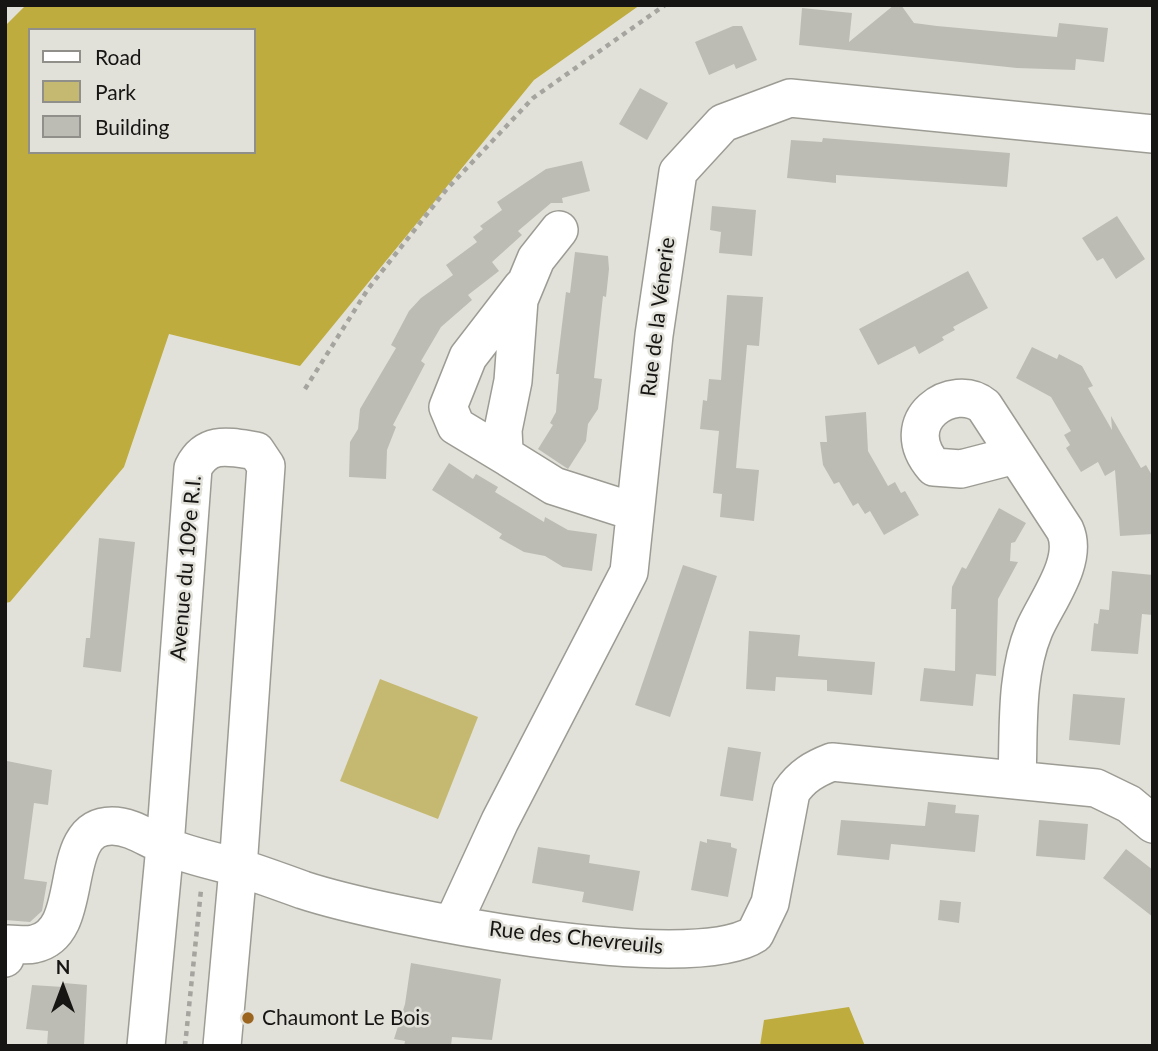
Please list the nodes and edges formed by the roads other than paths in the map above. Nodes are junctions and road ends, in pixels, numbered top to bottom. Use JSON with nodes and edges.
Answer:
{"nodes":[{"id":1,"x":1153,"y":134,"type":"edge"},
{"id":2,"x":559,"y":230,"type":"dead end"},
{"id":3,"x":523,"y":286,"type":"junction"},
{"id":4,"x":1015,"y":455,"type":"dead end"},
{"id":5,"x":509,"y":458,"type":"junction"},
{"id":6,"x":635,"y":512,"type":"junction"},
{"id":7,"x":1017,"y":779,"type":"junction"},
{"id":8,"x":1153,"y":824,"type":"edge"},
{"id":9,"x":165,"y":846,"type":"junction"},
{"id":10,"x":221,"y":863,"type":"junction"},
{"id":11,"x":453,"y":923,"type":"junction"},
{"id":12,"x":6,"y":949,"type":"edge"},
{"id":13,"x":146,"y":1046,"type":"edge"},
{"id":14,"x":222,"y":1046,"type":"edge"}],
"edges":[{"from":1,"to":6,"type":"street","name":"Rue de la Vénerie"},
{"from":2,"to":3,"type":"street"},
{"from":3,"to":5,"type":"street"},
{"from":3,"to":5,"type":"street"},
{"from":4,"to":7,"type":"street"},
{"from":5,"to":6,"type":"street"},
{"from":6,"to":11,"type":"street","name":"Rue de la Vénerie"},
{"from":7,"to":8,"type":"street","name":"Rue des Chevreuils"},
{"from":7,"to":11,"type":"street","name":"Rue des Chevreuils"},
{"from":9,"to":10,"type":"street","name":"Rue des Chevreuils"},
{"from":9,"to":10,"type":"street","name":"Avenue du 109e R.I."},
{"from":9,"to":12,"type":"street","name":"Rue des Chevreuils"},
{"from":9,"to":13,"type":"street","name":"Avenue du 109e R.I."},
{"from":10,"to":11,"type":"street","name":"Rue des Chevreuils"},
{"from":10,"to":14,"type":"street","name":"Avenue du 109e R.I."}]}
